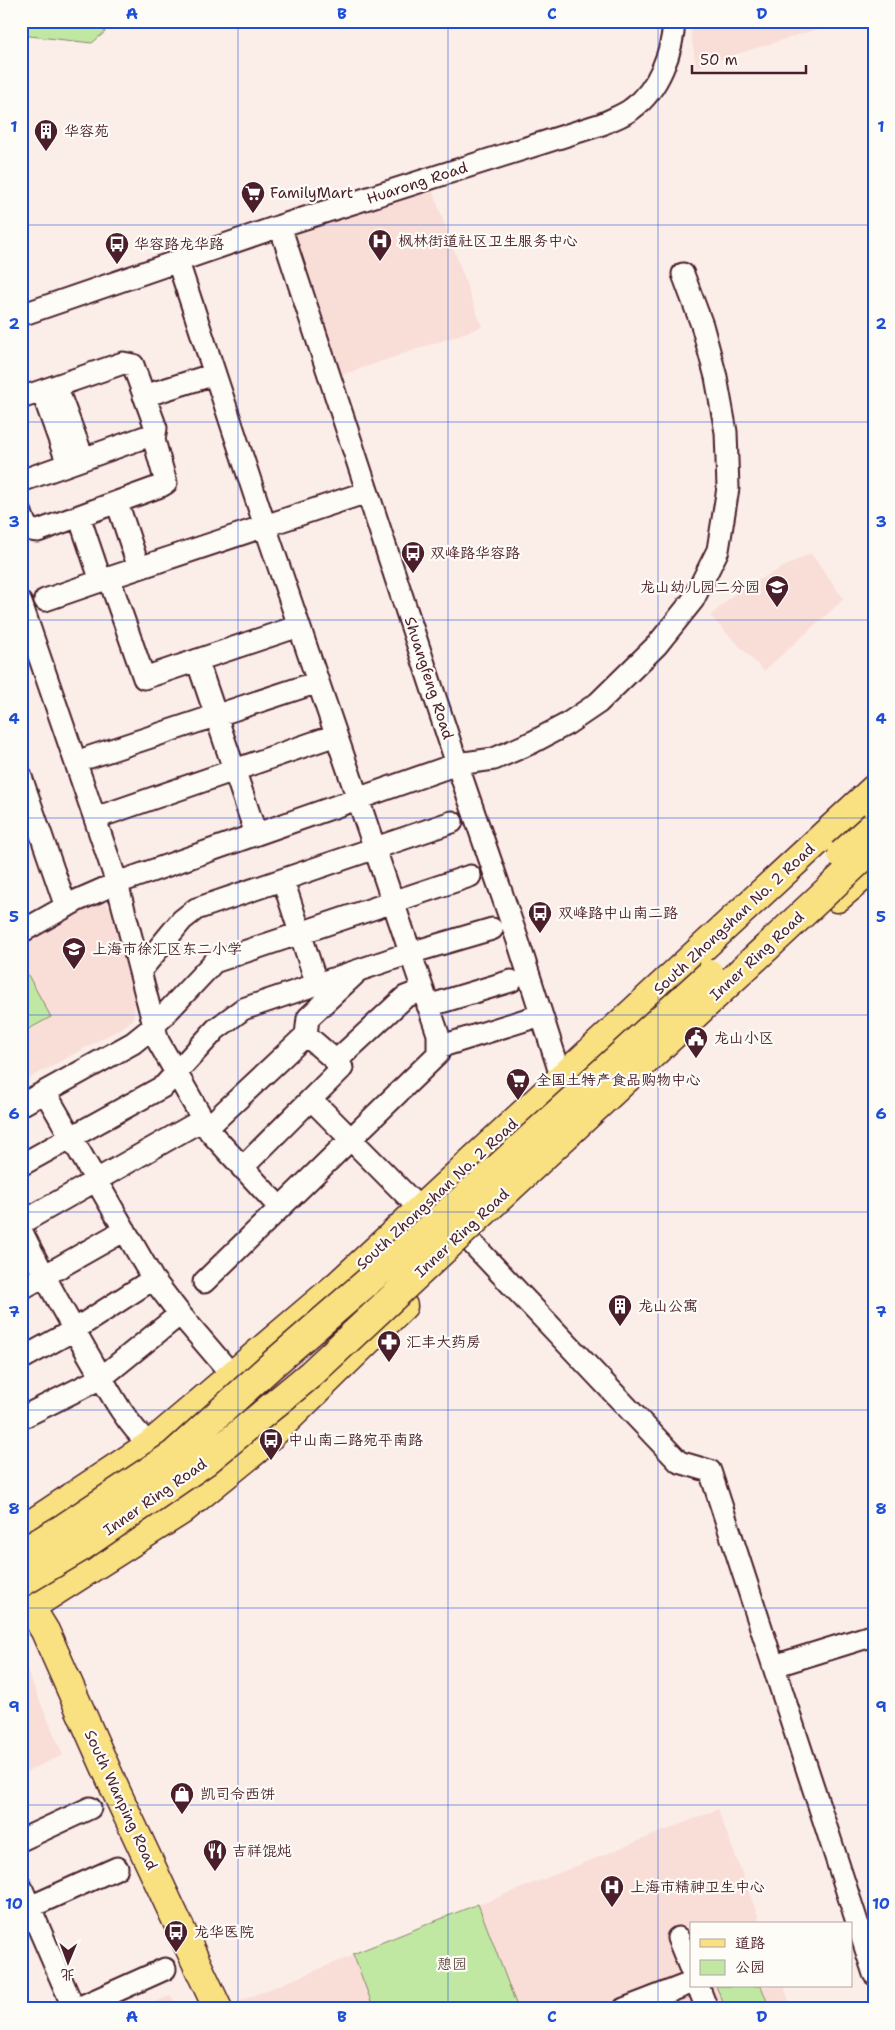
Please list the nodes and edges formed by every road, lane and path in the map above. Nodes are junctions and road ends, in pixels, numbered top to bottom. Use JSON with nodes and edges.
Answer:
{"nodes":[{"id":1,"x":674,"y":21,"type":"edge"},
{"id":2,"x":280,"y":226,"type":"junction"},
{"id":3,"x":178,"y":262,"type":"junction"},
{"id":4,"x":684,"y":274,"type":"dead end"},
{"id":5,"x":21,"y":315,"type":"edge"},
{"id":6,"x":215,"y":374,"type":"junction"},
{"id":7,"x":49,"y":388,"type":"junction"},
{"id":8,"x":144,"y":396,"type":"junction"},
{"id":9,"x":21,"y":398,"type":"edge"},
{"id":10,"x":154,"y":440,"type":"junction"},
{"id":11,"x":75,"y":461,"type":"junction"},
{"id":12,"x":21,"y":480,"type":"edge"},
{"id":13,"x":367,"y":492,"type":"junction"},
{"id":14,"x":116,"y":502,"type":"junction"},
{"id":15,"x":21,"y":513,"type":"edge"},
{"id":16,"x":79,"y":516,"type":"junction"},
{"id":17,"x":265,"y":526,"type":"junction"},
{"id":18,"x":139,"y":568,"type":"junction"},
{"id":19,"x":105,"y":580,"type":"junction"},
{"id":20,"x":45,"y":600,"type":"dead end"},
{"id":21,"x":21,"y":603,"type":"edge"},
{"id":22,"x":299,"y":626,"type":"junction"},
{"id":23,"x":197,"y":660,"type":"junction"},
{"id":24,"x":318,"y":682,"type":"junction"},
{"id":25,"x":216,"y":715,"type":"junction"},
{"id":26,"x":336,"y":735,"type":"junction"},
{"id":27,"x":90,"y":758,"type":"dead end"},
{"id":28,"x":457,"y":764,"type":"junction"},
{"id":29,"x":234,"y":770,"type":"junction"},
{"id":30,"x":21,"y":778,"type":"edge"},
{"id":31,"x":874,"y":789,"type":"edge"},
{"id":32,"x":357,"y":799,"type":"junction"},
{"id":33,"x":107,"y":814,"type":"dead end"},
{"id":34,"x":452,"y":822,"type":"dead end"},
{"id":35,"x":874,"y":825,"type":"edge"},
{"id":36,"x":256,"y":834,"type":"junction"},
{"id":37,"x":374,"y":848,"type":"junction"},
{"id":38,"x":874,"y":848,"type":"edge"},
{"id":39,"x":874,"y":867,"type":"edge"},
{"id":40,"x":470,"y":876,"type":"dead end"},
{"id":41,"x":283,"y":880,"type":"junction"},
{"id":42,"x":117,"y":882,"type":"junction"},
{"id":43,"x":392,"y":902,"type":"junction"},
{"id":44,"x":66,"y":907,"type":"junction"},
{"id":45,"x":492,"y":929,"type":"dead end"},
{"id":46,"x":21,"y":932,"type":"edge"},
{"id":47,"x":301,"y":933,"type":"junction"},
{"id":48,"x":410,"y":954,"type":"junction"},
{"id":49,"x":140,"y":971,"type":"junction"},
{"id":50,"x":359,"y":971,"type":"junction"},
{"id":51,"x":511,"y":980,"type":"dead end"},
{"id":52,"x":317,"y":984,"type":"junction"},
{"id":53,"x":285,"y":995,"type":"junction"},
{"id":54,"x":425,"y":998,"type":"junction"},
{"id":55,"x":541,"y":1015,"type":"junction"},
{"id":56,"x":153,"y":1027,"type":"junction"},
{"id":57,"x":307,"y":1027,"type":"junction"},
{"id":58,"x":439,"y":1047,"type":"junction"},
{"id":59,"x":336,"y":1061,"type":"junction"},
{"id":60,"x":176,"y":1074,"type":"junction"},
{"id":61,"x":562,"y":1079,"type":"junction"},
{"id":62,"x":45,"y":1092,"type":"junction"},
{"id":63,"x":311,"y":1099,"type":"junction"},
{"id":64,"x":21,"y":1105,"type":"edge"},
{"id":65,"x":593,"y":1123,"type":"junction"},
{"id":66,"x":204,"y":1124,"type":"junction"},
{"id":67,"x":72,"y":1137,"type":"junction"},
{"id":68,"x":350,"y":1140,"type":"junction"},
{"id":69,"x":21,"y":1164,"type":"edge"},
{"id":70,"x":242,"y":1168,"type":"junction"},
{"id":71,"x":97,"y":1180,"type":"junction"},
{"id":72,"x":280,"y":1208,"type":"junction"},
{"id":73,"x":420,"y":1209,"type":"junction"},
{"id":74,"x":21,"y":1223,"type":"edge"},
{"id":75,"x":21,"y":1230,"type":"edge"},
{"id":76,"x":125,"y":1230,"type":"junction"},
{"id":77,"x":469,"y":1240,"type":"junction"},
{"id":78,"x":44,"y":1277,"type":"junction"},
{"id":79,"x":153,"y":1279,"type":"junction"},
{"id":80,"x":204,"y":1282,"type":"dead end"},
{"id":81,"x":21,"y":1289,"type":"edge"},
{"id":82,"x":180,"y":1314,"type":"junction"},
{"id":83,"x":74,"y":1330,"type":"junction"},
{"id":84,"x":21,"y":1359,"type":"edge"},
{"id":85,"x":232,"y":1375,"type":"junction"},
{"id":86,"x":101,"y":1378,"type":"junction"},
{"id":87,"x":21,"y":1418,"type":"edge"},
{"id":88,"x":150,"y":1445,"type":"junction"},
{"id":89,"x":21,"y":1531,"type":"edge"},
{"id":90,"x":21,"y":1553,"type":"edge"},
{"id":91,"x":24,"y":1599,"type":"edge"},
{"id":92,"x":874,"y":1635,"type":"edge"},
{"id":93,"x":774,"y":1666,"type":"junction"},
{"id":94,"x":90,"y":1808,"type":"dead end"},
{"id":95,"x":21,"y":1840,"type":"edge"},
{"id":96,"x":118,"y":1868,"type":"dead end"},
{"id":97,"x":21,"y":1887,"type":"edge"},
{"id":98,"x":26,"y":1909,"type":"edge"},
{"id":99,"x":678,"y":1938,"type":"dead end"},
{"id":100,"x":690,"y":1968,"type":"edge"},
{"id":101,"x":165,"y":1970,"type":"dead end"},
{"id":102,"x":874,"y":1974,"type":"edge"},
{"id":103,"x":690,"y":1983,"type":"edge"},
{"id":104,"x":699,"y":1988,"type":"edge"},
{"id":105,"x":75,"y":2009,"type":"edge"},
{"id":106,"x":218,"y":2009,"type":"edge"},
{"id":107,"x":624,"y":2009,"type":"edge"},
{"id":108,"x":707,"y":2009,"type":"edge"}],
"edges":[{"from":1,"to":2,"type":"street","name":"Huarong Road"},
{"from":2,"to":3,"type":"street","name":"Huarong Road"},
{"from":2,"to":13,"type":"street","name":"Shuangfeng Road"},
{"from":3,"to":5,"type":"street","name":"Huarong Road"},
{"from":3,"to":6,"type":"street"},
{"from":4,"to":28,"type":"street"},
{"from":6,"to":8,"type":"street"},
{"from":6,"to":17,"type":"street"},
{"from":7,"to":8,"type":"street"},
{"from":7,"to":9,"type":"street"},
{"from":7,"to":11,"type":"street"},
{"from":8,"to":10,"type":"street"},
{"from":10,"to":11,"type":"street"},
{"from":10,"to":14,"type":"street"},
{"from":11,"to":12,"type":"street"},
{"from":13,"to":17,"type":"street"},
{"from":13,"to":28,"type":"street","name":"Shuangfeng Road"},
{"from":14,"to":16,"type":"street"},
{"from":14,"to":18,"type":"street"},
{"from":15,"to":16,"type":"street"},
{"from":16,"to":19,"type":"street"},
{"from":17,"to":18,"type":"street"},
{"from":17,"to":22,"type":"street"},
{"from":18,"to":19,"type":"street"},
{"from":19,"to":20,"type":"street"},
{"from":19,"to":23,"type":"street"},
{"from":21,"to":42,"type":"street"},
{"from":22,"to":23,"type":"street"},
{"from":22,"to":24,"type":"street"},
{"from":23,"to":25,"type":"street"},
{"from":24,"to":25,"type":"street"},
{"from":24,"to":26,"type":"street"},
{"from":25,"to":27,"type":"street"},
{"from":25,"to":29,"type":"street"},
{"from":26,"to":29,"type":"street"},
{"from":26,"to":32,"type":"street"},
{"from":28,"to":32,"type":"street"},
{"from":28,"to":55,"type":"street","name":"Shuangfeng Road"},
{"from":29,"to":33,"type":"street"},
{"from":29,"to":36,"type":"street"},
{"from":30,"to":44,"type":"street"},
{"from":31,"to":61,"type":"main road","name":"South Zhongshan No. 2 Road"},
{"from":32,"to":36,"type":"street"},
{"from":32,"to":37,"type":"street"},
{"from":34,"to":37,"type":"street"},
{"from":35,"to":90,"type":"main road","name":"Inner Ring Road","bridge":true},
{"from":36,"to":42,"type":"street"},
{"from":37,"to":41,"type":"street"},
{"from":37,"to":43,"type":"street"},
{"from":38,"to":91,"type":"main road","name":"Inner Ring Road","bridge":true},
{"from":39,"to":65,"type":"main road"},
{"from":40,"to":43,"type":"street"},
{"from":41,"to":47,"type":"street"},
{"from":41,"to":49,"type":"street"},
{"from":42,"to":44,"type":"street"},
{"from":42,"to":49,"type":"street"},
{"from":43,"to":47,"type":"street"},
{"from":43,"to":48,"type":"street"},
{"from":44,"to":46,"type":"street"},
{"from":45,"to":48,"type":"street"},
{"from":47,"to":52,"type":"street"},
{"from":47,"to":56,"type":"street"},
{"from":48,"to":50,"type":"street"},
{"from":48,"to":54,"type":"street"},
{"from":49,"to":56,"type":"street"},
{"from":50,"to":52,"type":"street"},
{"from":50,"to":57,"type":"street"},
{"from":51,"to":54,"type":"street"},
{"from":52,"to":53,"type":"street"},
{"from":53,"to":57,"type":"street"},
{"from":53,"to":60,"type":"street"},
{"from":54,"to":58,"type":"street"},
{"from":54,"to":59,"type":"street"},
{"from":55,"to":58,"type":"street"},
{"from":55,"to":61,"type":"street","name":"Shuangfeng Road"},
{"from":56,"to":60,"type":"street"},
{"from":56,"to":62,"type":"street"},
{"from":57,"to":59,"type":"street"},
{"from":57,"to":66,"type":"street"},
{"from":58,"to":68,"type":"street"},
{"from":59,"to":63,"type":"street"},
{"from":60,"to":66,"type":"street"},
{"from":60,"to":67,"type":"street"},
{"from":61,"to":65,"type":"street","name":"Shuangfeng Road"},
{"from":61,"to":73,"type":"main road","name":"South Zhongshan No. 2 Road"},
{"from":62,"to":64,"type":"street"},
{"from":62,"to":67,"type":"street"},
{"from":63,"to":68,"type":"street"},
{"from":63,"to":70,"type":"street"},
{"from":65,"to":77,"type":"main road"},
{"from":66,"to":70,"type":"street"},
{"from":66,"to":71,"type":"street"},
{"from":67,"to":69,"type":"street"},
{"from":67,"to":71,"type":"street"},
{"from":68,"to":72,"type":"street"},
{"from":68,"to":73,"type":"street"},
{"from":70,"to":72,"type":"street"},
{"from":71,"to":74,"type":"street"},
{"from":71,"to":76,"type":"street"},
{"from":72,"to":80,"type":"street"},
{"from":73,"to":85,"type":"main road","name":"South Zhongshan No. 2 Road"},
{"from":75,"to":78,"type":"street"},
{"from":76,"to":78,"type":"street"},
{"from":76,"to":79,"type":"street"},
{"from":77,"to":91,"type":"main road"},
{"from":77,"to":93,"type":"street"},
{"from":78,"to":81,"type":"street"},
{"from":78,"to":83,"type":"street"},
{"from":79,"to":82,"type":"street"},
{"from":79,"to":83,"type":"street"},
{"from":82,"to":85,"type":"street"},
{"from":82,"to":86,"type":"street"},
{"from":83,"to":84,"type":"street"},
{"from":83,"to":86,"type":"street"},
{"from":85,"to":88,"type":"main road","name":"South Zhongshan No. 2 Road"},
{"from":86,"to":87,"type":"street"},
{"from":86,"to":88,"type":"street"},
{"from":88,"to":89,"type":"main road","name":"South Zhongshan No. 2 Road"},
{"from":91,"to":106,"type":"main road","name":"South Wanping Road"},
{"from":92,"to":93,"type":"street"},
{"from":93,"to":102,"type":"street"},
{"from":94,"to":95,"type":"street"},
{"from":96,"to":98,"type":"street"},
{"from":97,"to":98,"type":"street"},
{"from":98,"to":105,"type":"street"},
{"from":99,"to":100,"type":"street"},
{"from":101,"to":105,"type":"street"},
{"from":103,"to":107,"type":"street"},
{"from":104,"to":108,"type":"street"}]}
